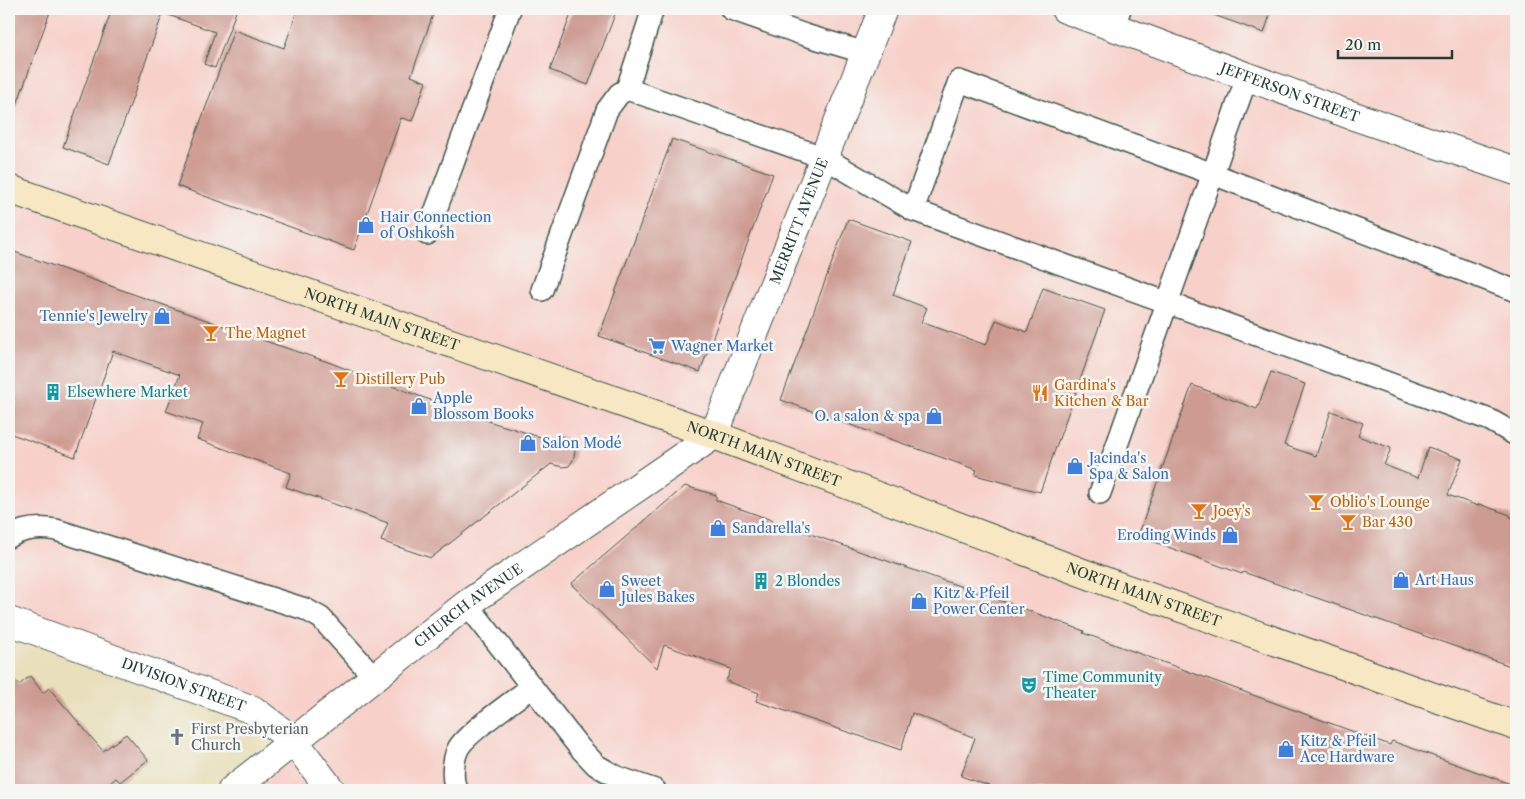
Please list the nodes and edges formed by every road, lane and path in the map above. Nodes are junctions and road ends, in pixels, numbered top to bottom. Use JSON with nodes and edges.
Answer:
{"nodes":[{"id":1,"x":510,"y":9,"type":"edge"},
{"id":2,"x":653,"y":9,"type":"edge"},
{"id":3,"x":731,"y":9,"type":"edge"},
{"id":4,"x":883,"y":9,"type":"edge"},
{"id":5,"x":1065,"y":9,"type":"edge"},
{"id":6,"x":1117,"y":18,"type":"edge"},
{"id":7,"x":866,"y":53,"type":"junction"},
{"id":8,"x":1247,"y":77,"type":"junction"},
{"id":9,"x":627,"y":89,"type":"junction"},
{"id":10,"x":825,"y":158,"type":"junction"},
{"id":11,"x":1516,"y":172,"type":"edge"},
{"id":12,"x":1213,"y":174,"type":"junction"},
{"id":13,"x":9,"y":188,"type":"edge"},
{"id":14,"x":913,"y":210,"type":"junction"},
{"id":15,"x":427,"y":234,"type":"dead end"},
{"id":16,"x":542,"y":290,"type":"dead end"},
{"id":17,"x":1516,"y":290,"type":"edge"},
{"id":18,"x":1168,"y":302,"type":"junction"},
{"id":19,"x":714,"y":435,"type":"junction"},
{"id":20,"x":1516,"y":435,"type":"edge"},
{"id":21,"x":1100,"y":493,"type":"dead end"},
{"id":22,"x":9,"y":537,"type":"edge"},
{"id":23,"x":467,"y":604,"type":"junction"},
{"id":24,"x":9,"y":621,"type":"edge"},
{"id":25,"x":375,"y":678,"type":"junction"},
{"id":26,"x":532,"y":687,"type":"junction"},
{"id":27,"x":1516,"y":726,"type":"edge"},
{"id":28,"x":294,"y":741,"type":"junction"},
{"id":29,"x":232,"y":790,"type":"edge"},
{"id":30,"x":331,"y":790,"type":"edge"},
{"id":31,"x":457,"y":790,"type":"edge"},
{"id":32,"x":655,"y":790,"type":"edge"}],
"edges":[{"from":1,"to":15,"type":"lane"},
{"from":2,"to":9,"type":"lane"},
{"from":3,"to":7,"type":"lane"},
{"from":4,"to":7,"type":"street","name":"MERRITT AVENUE"},
{"from":5,"to":6,"type":"street","name":"JEFFERSON STREET"},
{"from":6,"to":8,"type":"street","name":"JEFFERSON STREET"},
{"from":7,"to":10,"type":"street","name":"MERRITT AVENUE"},
{"from":8,"to":11,"type":"street","name":"JEFFERSON STREET"},
{"from":8,"to":12,"type":"lane"},
{"from":9,"to":10,"type":"lane"},
{"from":9,"to":16,"type":"lane"},
{"from":10,"to":14,"type":"lane"},
{"from":10,"to":19,"type":"street","name":"MERRITT AVENUE"},
{"from":12,"to":14,"type":"lane"},
{"from":12,"to":17,"type":"lane"},
{"from":12,"to":18,"type":"lane"},
{"from":13,"to":19,"type":"main road","name":"NORTH MAIN STREET"},
{"from":14,"to":18,"type":"lane"},
{"from":18,"to":20,"type":"lane"},
{"from":18,"to":21,"type":"lane"},
{"from":19,"to":23,"type":"street","name":"CHURCH AVENUE"},
{"from":19,"to":27,"type":"main road","name":"NORTH MAIN STREET"},
{"from":22,"to":25,"type":"lane"},
{"from":23,"to":25,"type":"street","name":"CHURCH AVENUE"},
{"from":23,"to":26,"type":"lane"},
{"from":24,"to":28,"type":"street","name":"DIVISION STREET"},
{"from":25,"to":28,"type":"street","name":"CHURCH AVENUE"},
{"from":26,"to":31,"type":"lane"},
{"from":26,"to":32,"type":"lane"},
{"from":28,"to":29,"type":"street","name":"CHURCH AVENUE"},
{"from":28,"to":30,"type":"street","name":"DIVISION STREET"}]}
